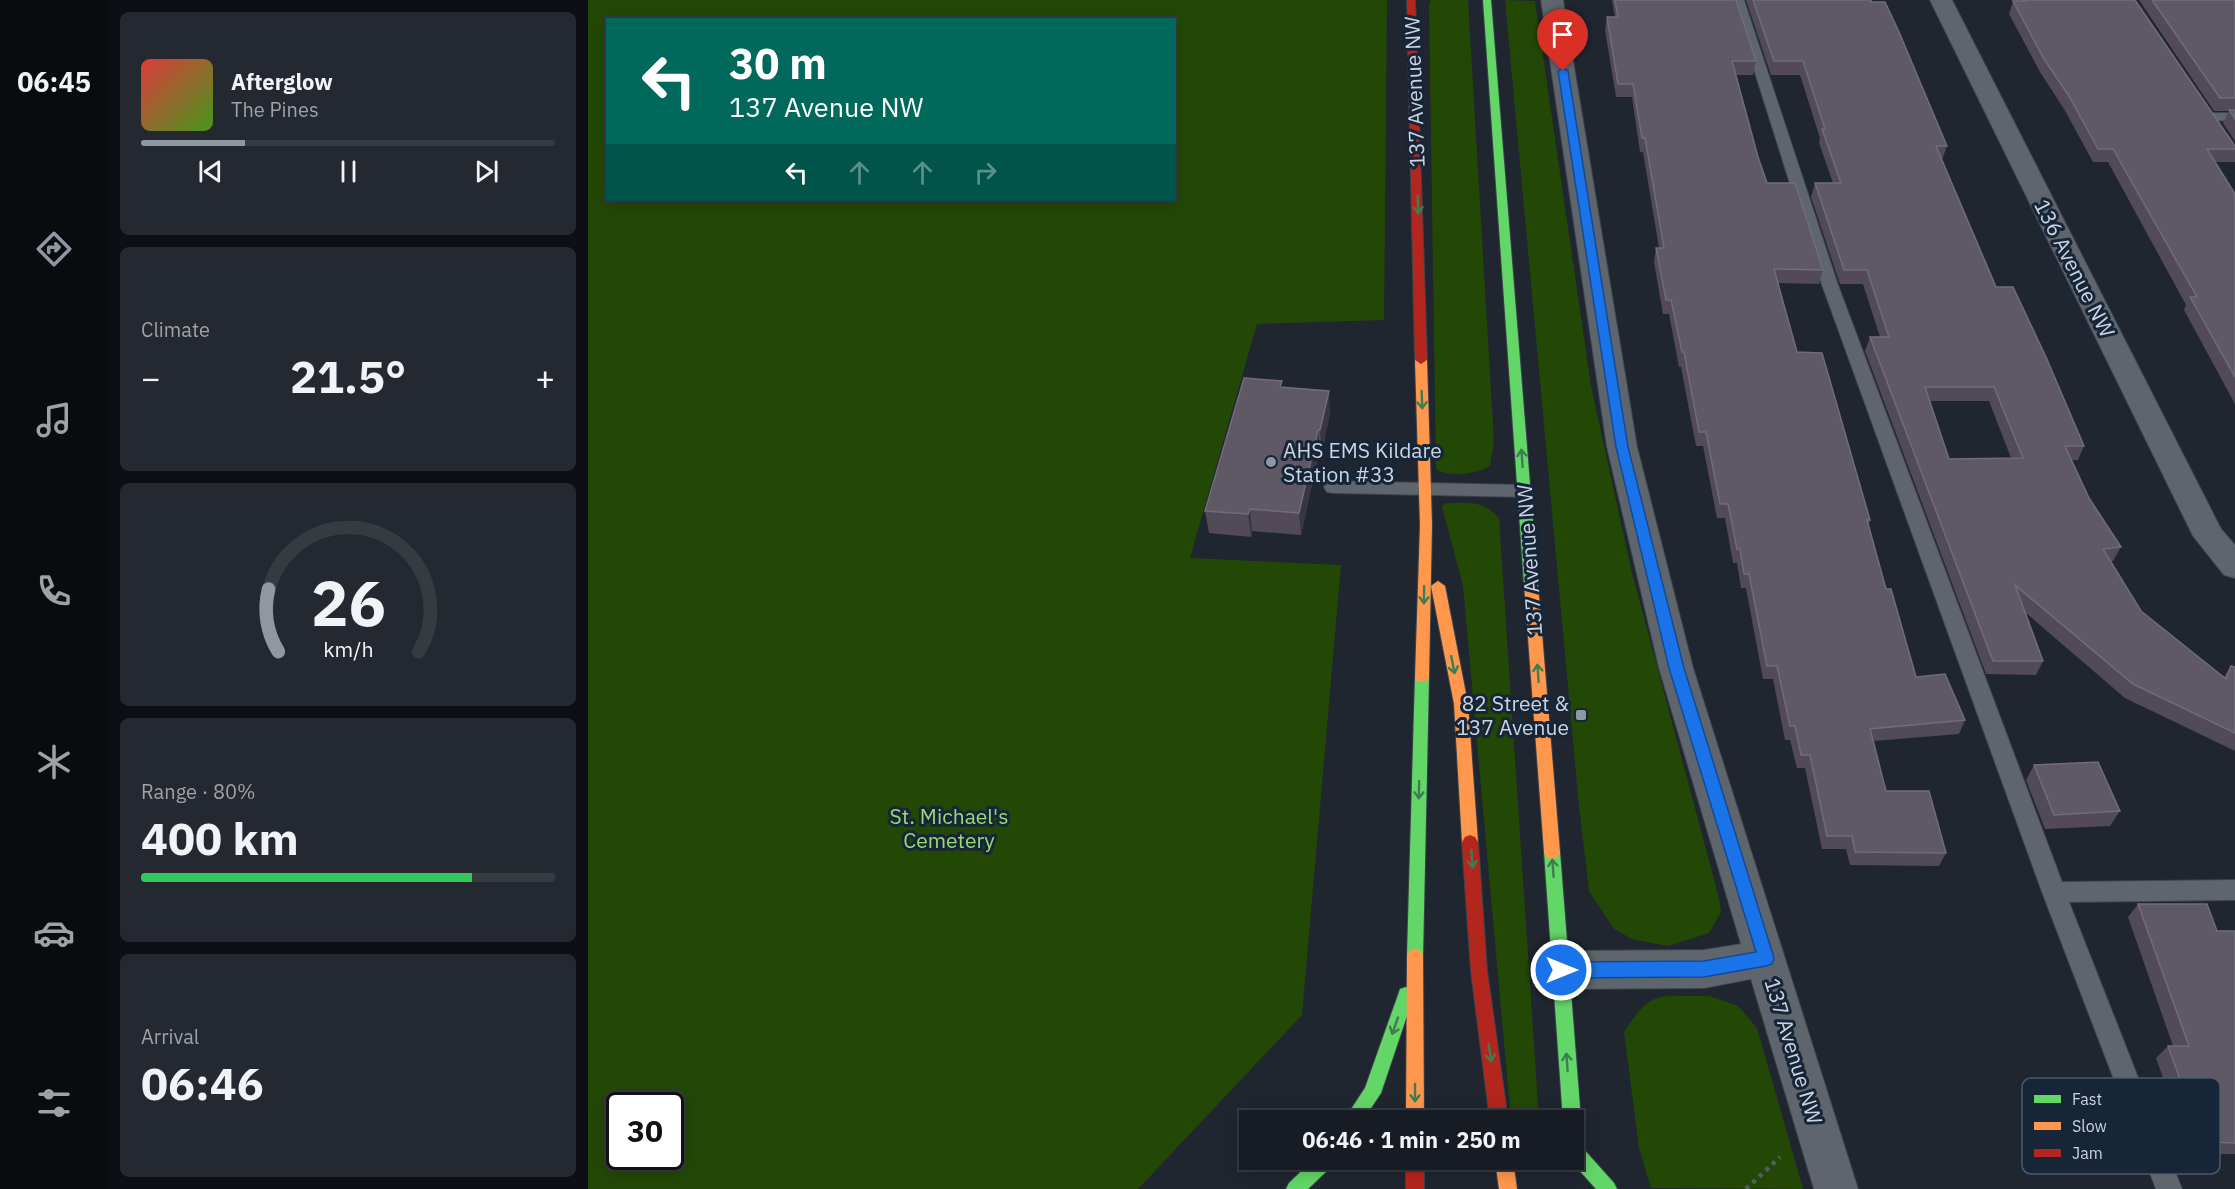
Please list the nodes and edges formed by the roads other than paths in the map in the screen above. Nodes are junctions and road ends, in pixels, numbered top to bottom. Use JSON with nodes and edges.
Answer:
{"nodes":[{"id":1,"x":1411,"y":0,"type":"edge"},
{"id":2,"x":1487,"y":0,"type":"edge"},
{"id":3,"x":1552,"y":0,"type":"edge"},
{"id":4,"x":1738,"y":0,"type":"edge"},
{"id":5,"x":1941,"y":0,"type":"edge"},
{"id":6,"x":2209,"y":117,"type":"edge"},
{"id":7,"x":2235,"y":117,"type":"edge"},
{"id":8,"x":1334,"y":487,"type":"dead end"},
{"id":9,"x":1425,"y":488,"type":"junction"},
{"id":10,"x":1524,"y":491,"type":"junction"},
{"id":11,"x":1426,"y":525,"type":"junction"},
{"id":12,"x":2235,"y":566,"type":"edge"},
{"id":13,"x":2235,"y":890,"type":"edge"},
{"id":14,"x":2054,"y":892,"type":"junction"},
{"id":15,"x":1766,"y":958,"type":"junction"},
{"id":16,"x":1561,"y":970,"type":"junction"},
{"id":17,"x":1415,"y":971,"type":"junction"},
{"id":18,"x":2126,"y":1078,"type":"edge"},
{"id":19,"x":1360,"y":1110,"type":"edge"},
{"id":20,"x":1415,"y":1110,"type":"edge"},
{"id":21,"x":1498,"y":1110,"type":"edge"},
{"id":22,"x":1571,"y":1110,"type":"edge"},
{"id":23,"x":1584,"y":1162,"type":"edge"},
{"id":24,"x":1315,"y":1170,"type":"edge"},
{"id":25,"x":1415,"y":1170,"type":"edge"},
{"id":26,"x":1505,"y":1170,"type":"edge"},
{"id":27,"x":2163,"y":1174,"type":"edge"},
{"id":28,"x":1295,"y":1189,"type":"edge"},
{"id":29,"x":1415,"y":1189,"type":"edge"},
{"id":30,"x":1508,"y":1189,"type":"edge"},
{"id":31,"x":1608,"y":1189,"type":"edge"},
{"id":32,"x":1836,"y":1189,"type":"edge"},
{"id":33,"x":2169,"y":1189,"type":"edge"}],
"edges":[{"from":1,"to":9,"type":"main road","name":"137 Avenue NW","one_way":true},
{"from":10,"to":2,"type":"main road","name":"137 Avenue NW","one_way":true},
{"from":3,"to":15,"type":"street","name":"137 Avenue NW"},
{"from":4,"to":14,"type":"lane"},
{"from":5,"to":12,"type":"street","name":"136 Avenue NW"},
{"from":6,"to":7,"type":"lane"},
{"from":8,"to":9,"type":"lane"},
{"from":9,"to":10,"type":"lane"},
{"from":9,"to":11,"type":"main road","name":"137 Avenue NW"},
{"from":16,"to":10,"type":"main road","name":"137 Avenue NW","one_way":true},
{"from":11,"to":17,"type":"main road","name":"137 Avenue NW","one_way":true},
{"from":11,"to":21,"type":"main road","one_way":true},
{"from":13,"to":14,"type":"lane"},
{"from":14,"to":18,"type":"lane"},
{"from":15,"to":16,"type":"street"},
{"from":15,"to":32,"type":"street","name":"137 Avenue NW"},
{"from":22,"to":16,"type":"main road","name":"137 Avenue NW","one_way":true},
{"from":17,"to":19,"type":"main road","one_way":true},
{"from":17,"to":20,"type":"main road","name":"137 Avenue NW","one_way":true},
{"from":23,"to":31,"type":"main road"},
{"from":24,"to":28,"type":"main road"},
{"from":25,"to":29,"type":"main road"},
{"from":26,"to":30,"type":"main road"},
{"from":27,"to":33,"type":"lane"}]}
